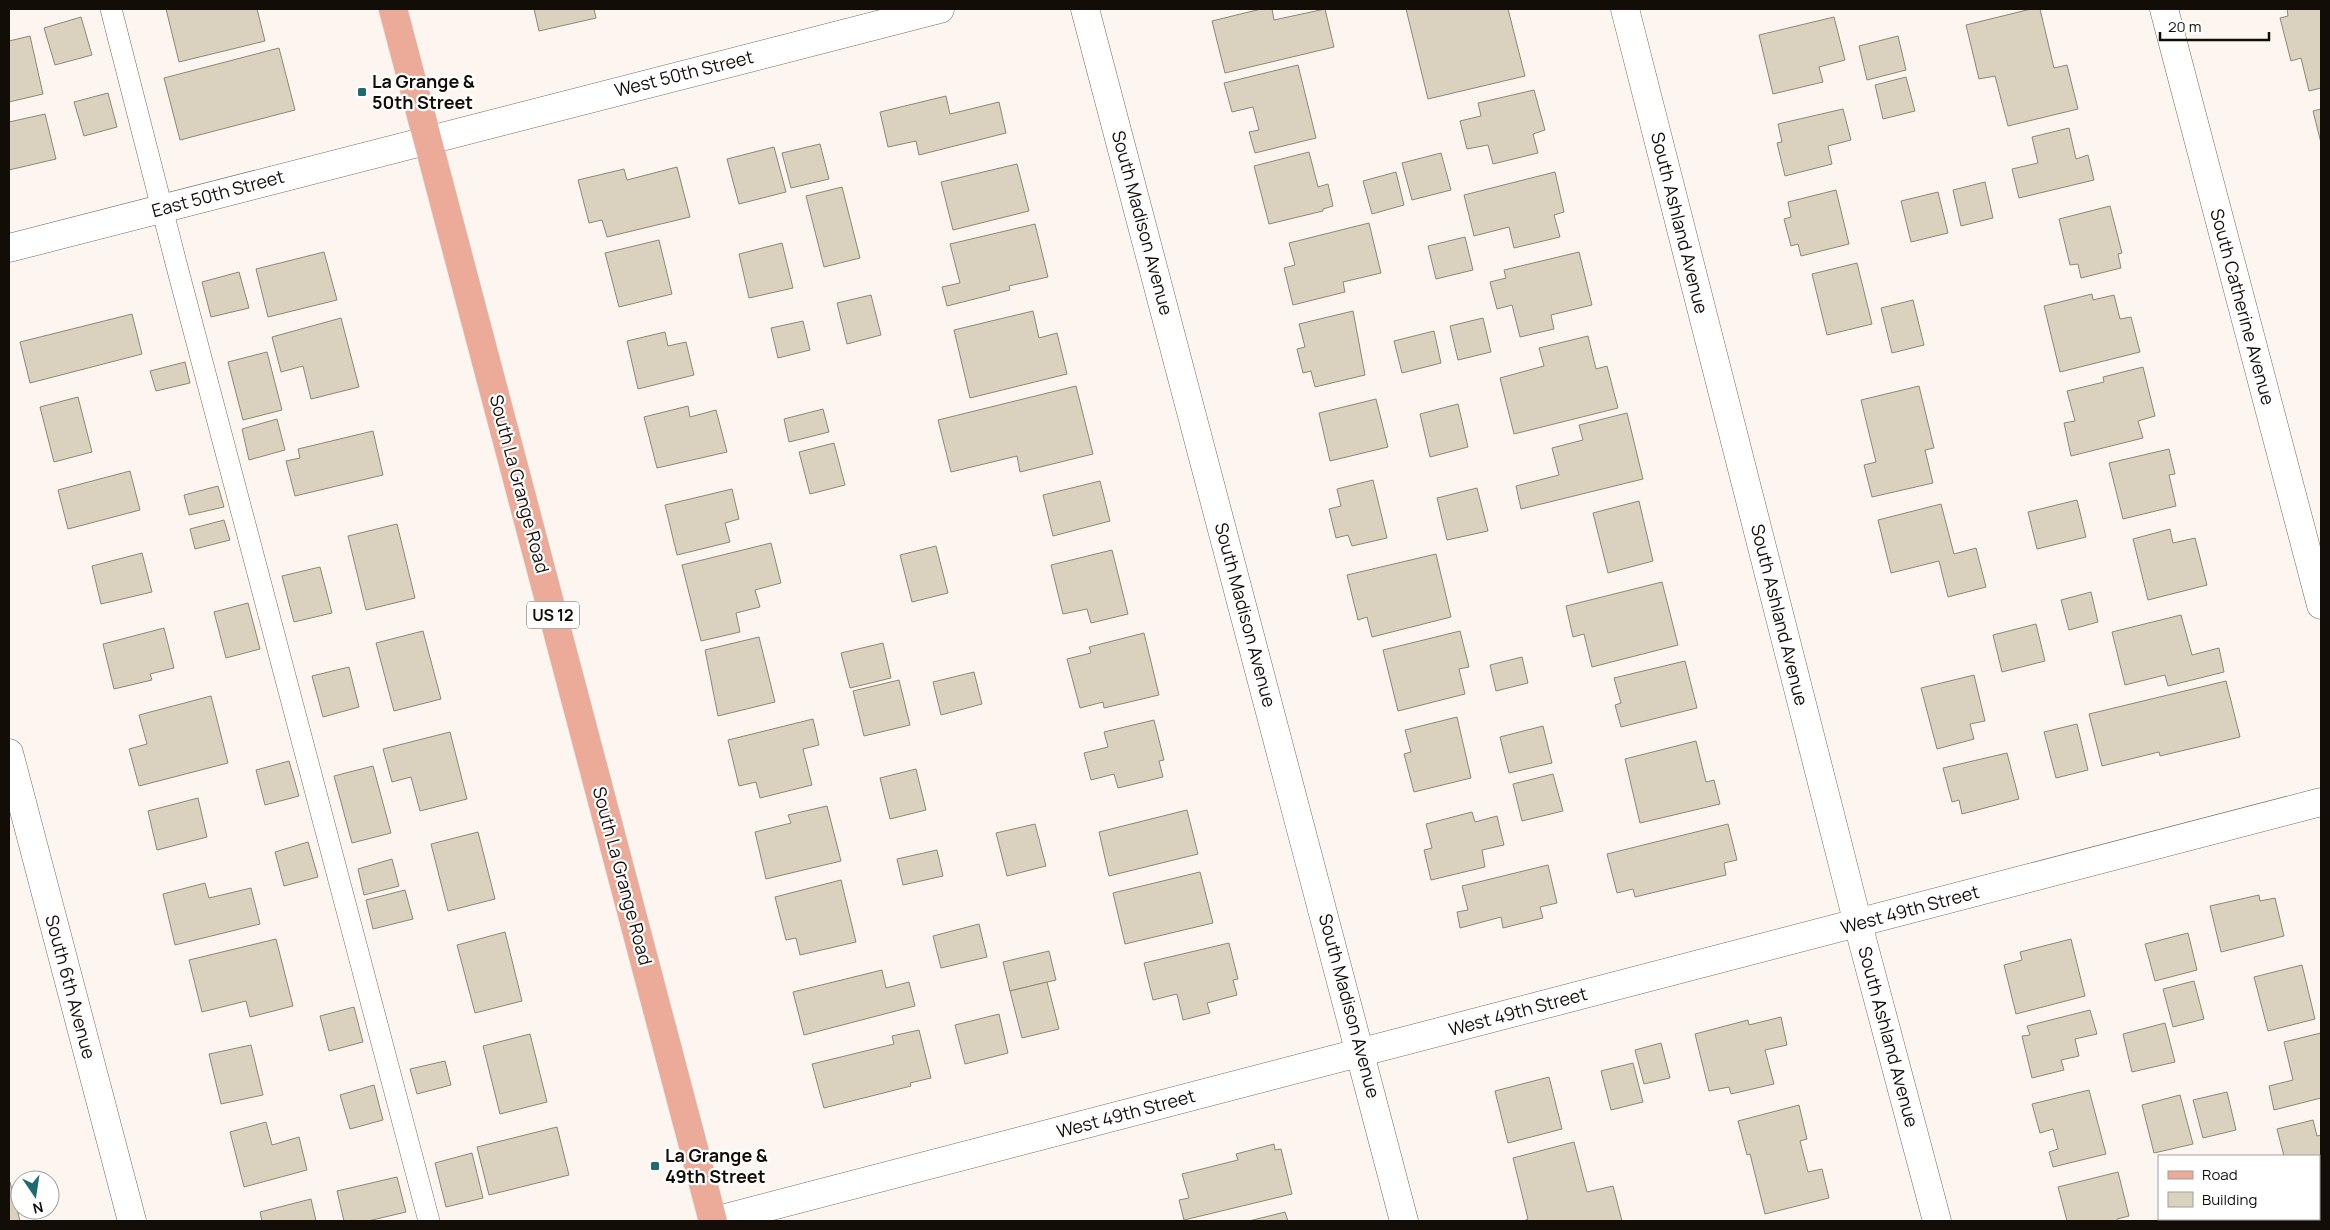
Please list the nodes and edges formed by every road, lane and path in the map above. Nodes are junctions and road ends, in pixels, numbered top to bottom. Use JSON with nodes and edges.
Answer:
{"nodes":[{"id":1,"x":111,"y":9,"type":"edge"},
{"id":2,"x":393,"y":9,"type":"edge"},
{"id":3,"x":940,"y":9,"type":"edge"},
{"id":4,"x":1085,"y":9,"type":"edge"},
{"id":5,"x":1625,"y":9,"type":"edge"},
{"id":6,"x":2164,"y":9,"type":"edge"},
{"id":7,"x":428,"y":139,"type":"junction"},
{"id":8,"x":162,"y":208,"type":"junction"},
{"id":9,"x":9,"y":248,"type":"edge"},
{"id":10,"x":2321,"y":605,"type":"edge"},
{"id":11,"x":9,"y":753,"type":"edge"},
{"id":12,"x":2321,"y":802,"type":"edge"},
{"id":13,"x":1858,"y":924,"type":"junction"},
{"id":14,"x":1361,"y":1053,"type":"junction"},
{"id":15,"x":132,"y":1221,"type":"edge"},
{"id":16,"x":429,"y":1221,"type":"edge"},
{"id":17,"x":714,"y":1221,"type":"edge"},
{"id":18,"x":1404,"y":1221,"type":"edge"},
{"id":19,"x":1937,"y":1221,"type":"edge"}],
"edges":[{"from":1,"to":8,"type":"lane"},
{"from":2,"to":7,"type":"main road","name":"South La Grange Road","number":"US 12"},
{"from":3,"to":7,"type":"street","name":"West 50th Street"},
{"from":4,"to":14,"type":"street","name":"South Madison Avenue"},
{"from":5,"to":13,"type":"street","name":"South Ashland Avenue"},
{"from":6,"to":10,"type":"street","name":"South Catherine Avenue"},
{"from":7,"to":8,"type":"street","name":"East 50th Street"},
{"from":7,"to":17,"type":"main road","name":"South La Grange Road","number":"US 12"},
{"from":8,"to":9,"type":"street","name":"East 50th Street"},
{"from":8,"to":16,"type":"lane"},
{"from":11,"to":15,"type":"street","name":"South 6th Avenue"},
{"from":12,"to":13,"type":"street","name":"West 49th Street"},
{"from":13,"to":14,"type":"street","name":"West 49th Street"},
{"from":13,"to":19,"type":"street","name":"South Ashland Avenue"},
{"from":14,"to":17,"type":"street","name":"West 49th Street"},
{"from":14,"to":18,"type":"street","name":"South Madison Avenue"}]}
